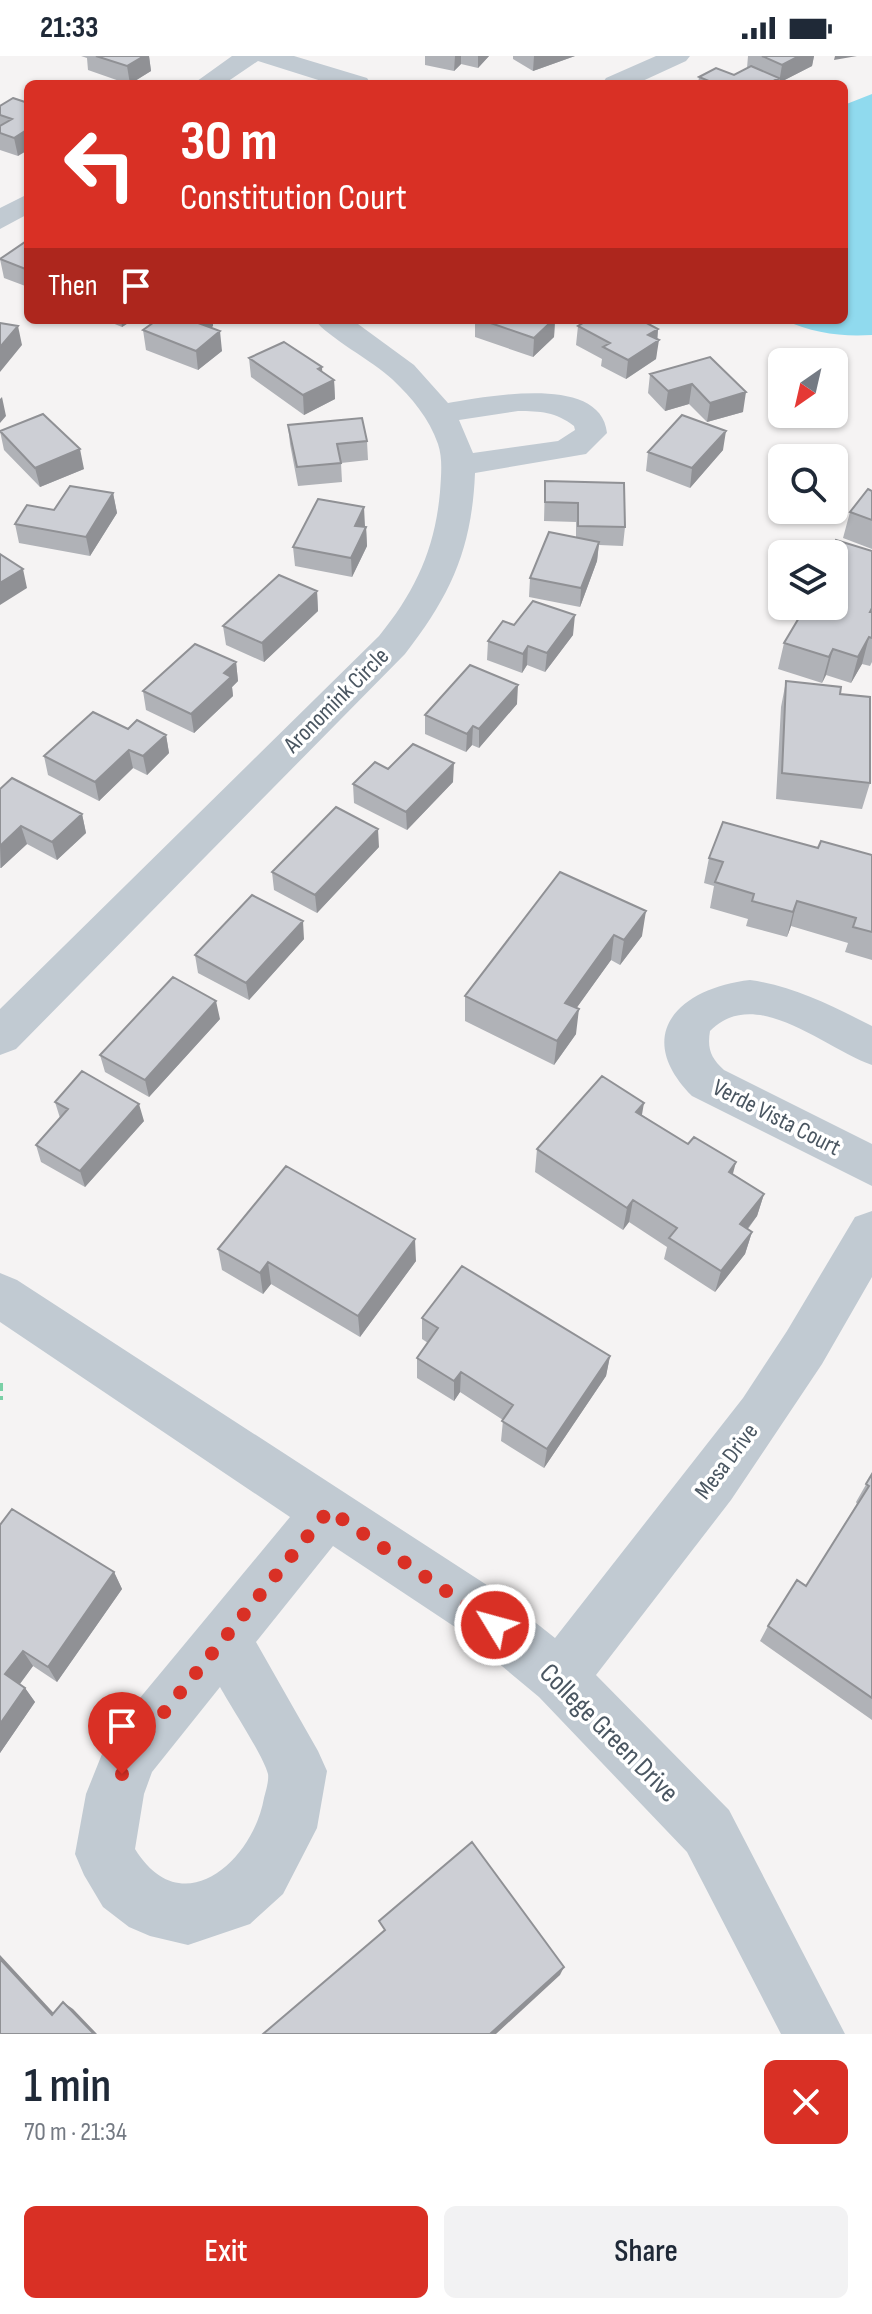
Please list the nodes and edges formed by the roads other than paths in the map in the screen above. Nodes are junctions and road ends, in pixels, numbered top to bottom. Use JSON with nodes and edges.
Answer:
{"nodes":[{"id":1,"x":249,"y":56,"type":"edge"},
{"id":2,"x":268,"y":56,"type":"edge"},
{"id":3,"x":677,"y":56,"type":"edge"},
{"id":4,"x":212,"y":80,"type":"edge"},
{"id":5,"x":345,"y":80,"type":"edge"},
{"id":6,"x":624,"y":80,"type":"edge"},
{"id":7,"x":336,"y":324,"type":"edge"},
{"id":8,"x":439,"y":414,"type":"junction"},
{"id":9,"x":459,"y":465,"type":"junction"},
{"id":10,"x":0,"y":1037,"type":"edge"},
{"id":11,"x":872,"y":1047,"type":"edge"},
{"id":12,"x":872,"y":1166,"type":"edge"},
{"id":13,"x":872,"y":1232,"type":"edge"},
{"id":14,"x":0,"y":1295,"type":"edge"},
{"id":15,"x":329,"y":1510,"type":"junction"},
{"id":16,"x":224,"y":1640,"type":"dead end"},
{"id":17,"x":559,"y":1677,"type":"junction"},
{"id":18,"x":814,"y":2034,"type":"edge"}],
"edges":[{"from":1,"to":4,"type":"street"},
{"from":2,"to":5,"type":"street"},
{"from":3,"to":6,"type":"street"},
{"from":7,"to":8,"type":"street","name":"Aronomink Circle"},
{"from":8,"to":9,"type":"street","name":"Aronomink Circle"},
{"from":8,"to":9,"type":"street"},
{"from":9,"to":10,"type":"street","name":"Aronomink Circle"},
{"from":11,"to":12,"type":"street","name":"Verde Vista Court"},
{"from":13,"to":17,"type":"street","name":"Mesa Drive"},
{"from":14,"to":15,"type":"street","name":"College Green Drive"},
{"from":15,"to":16,"type":"street"},
{"from":15,"to":17,"type":"street","name":"College Green Drive"},
{"from":17,"to":18,"type":"street","name":"College Green Drive"}]}
